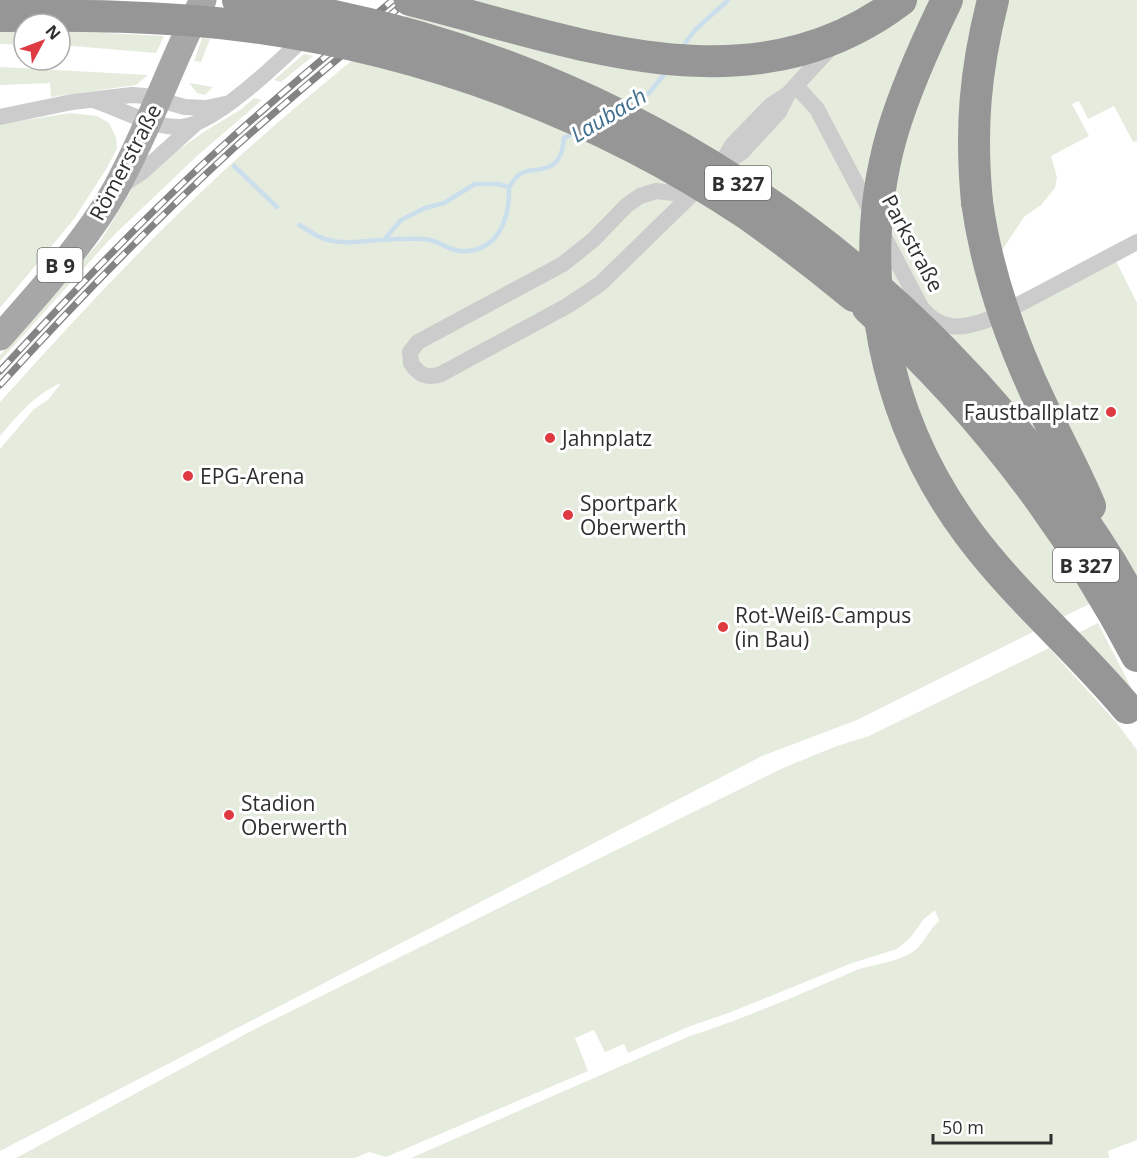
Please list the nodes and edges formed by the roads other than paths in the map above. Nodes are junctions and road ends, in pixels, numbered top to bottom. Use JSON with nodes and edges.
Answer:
{"nodes":[{"id":1,"x":203,"y":0,"type":"edge"},
{"id":2,"x":238,"y":0,"type":"edge"},
{"id":3,"x":347,"y":0,"type":"edge"},
{"id":4,"x":410,"y":0,"type":"edge"},
{"id":5,"x":871,"y":0,"type":"edge"},
{"id":6,"x":901,"y":0,"type":"edge"},
{"id":7,"x":947,"y":0,"type":"edge"},
{"id":8,"x":993,"y":0,"type":"edge"},
{"id":9,"x":0,"y":16,"type":"edge"},
{"id":10,"x":792,"y":90,"type":"junction"},
{"id":11,"x":93,"y":100,"type":"junction"},
{"id":12,"x":226,"y":104,"type":"junction"},
{"id":13,"x":154,"y":110,"type":"junction"},
{"id":14,"x":0,"y":117,"type":"edge"},
{"id":15,"x":194,"y":125,"type":"junction"},
{"id":16,"x":115,"y":189,"type":"junction"},
{"id":17,"x":691,"y":195,"type":"junction"},
{"id":18,"x":1137,"y":242,"type":"edge"},
{"id":19,"x":0,"y":337,"type":"edge"},
{"id":20,"x":1111,"y":563,"type":"junction"},
{"id":21,"x":1137,"y":609,"type":"edge"},
{"id":22,"x":1137,"y":656,"type":"edge"},
{"id":23,"x":1137,"y":722,"type":"edge"}],
"edges":[{"from":1,"to":13,"type":"main road","name":"Römerstraße","number":"B 9"},
{"from":2,"to":20,"type":"highway","number":"B 327","bridge":true},
{"from":3,"to":12,"type":"street"},
{"from":4,"to":6,"type":"highway","bridge":true},
{"from":5,"to":10,"type":"street"},
{"from":7,"to":23,"type":"highway","number":"B 327","bridge":true},
{"from":8,"to":20,"type":"highway","number":"B 327","bridge":true},
{"from":9,"to":22,"type":"highway","number":"B 327","bridge":true},
{"from":10,"to":17,"type":"street"},
{"from":10,"to":18,"type":"street","name":"Parkstraße"},
{"from":11,"to":13,"type":"street"},
{"from":11,"to":13,"type":"street"},
{"from":11,"to":14,"type":"street"},
{"from":12,"to":13,"type":"street"},
{"from":12,"to":15,"type":"street"},
{"from":13,"to":15,"type":"street"},
{"from":13,"to":16,"type":"main road","name":"Römerstraße","number":"B 9"},
{"from":15,"to":16,"type":"street"},
{"from":16,"to":19,"type":"main road","name":"Römerstraße","number":"B 9"},
{"from":17,"to":17,"type":"street"},
{"from":20,"to":21,"type":"highway","number":"B 327"}]}
